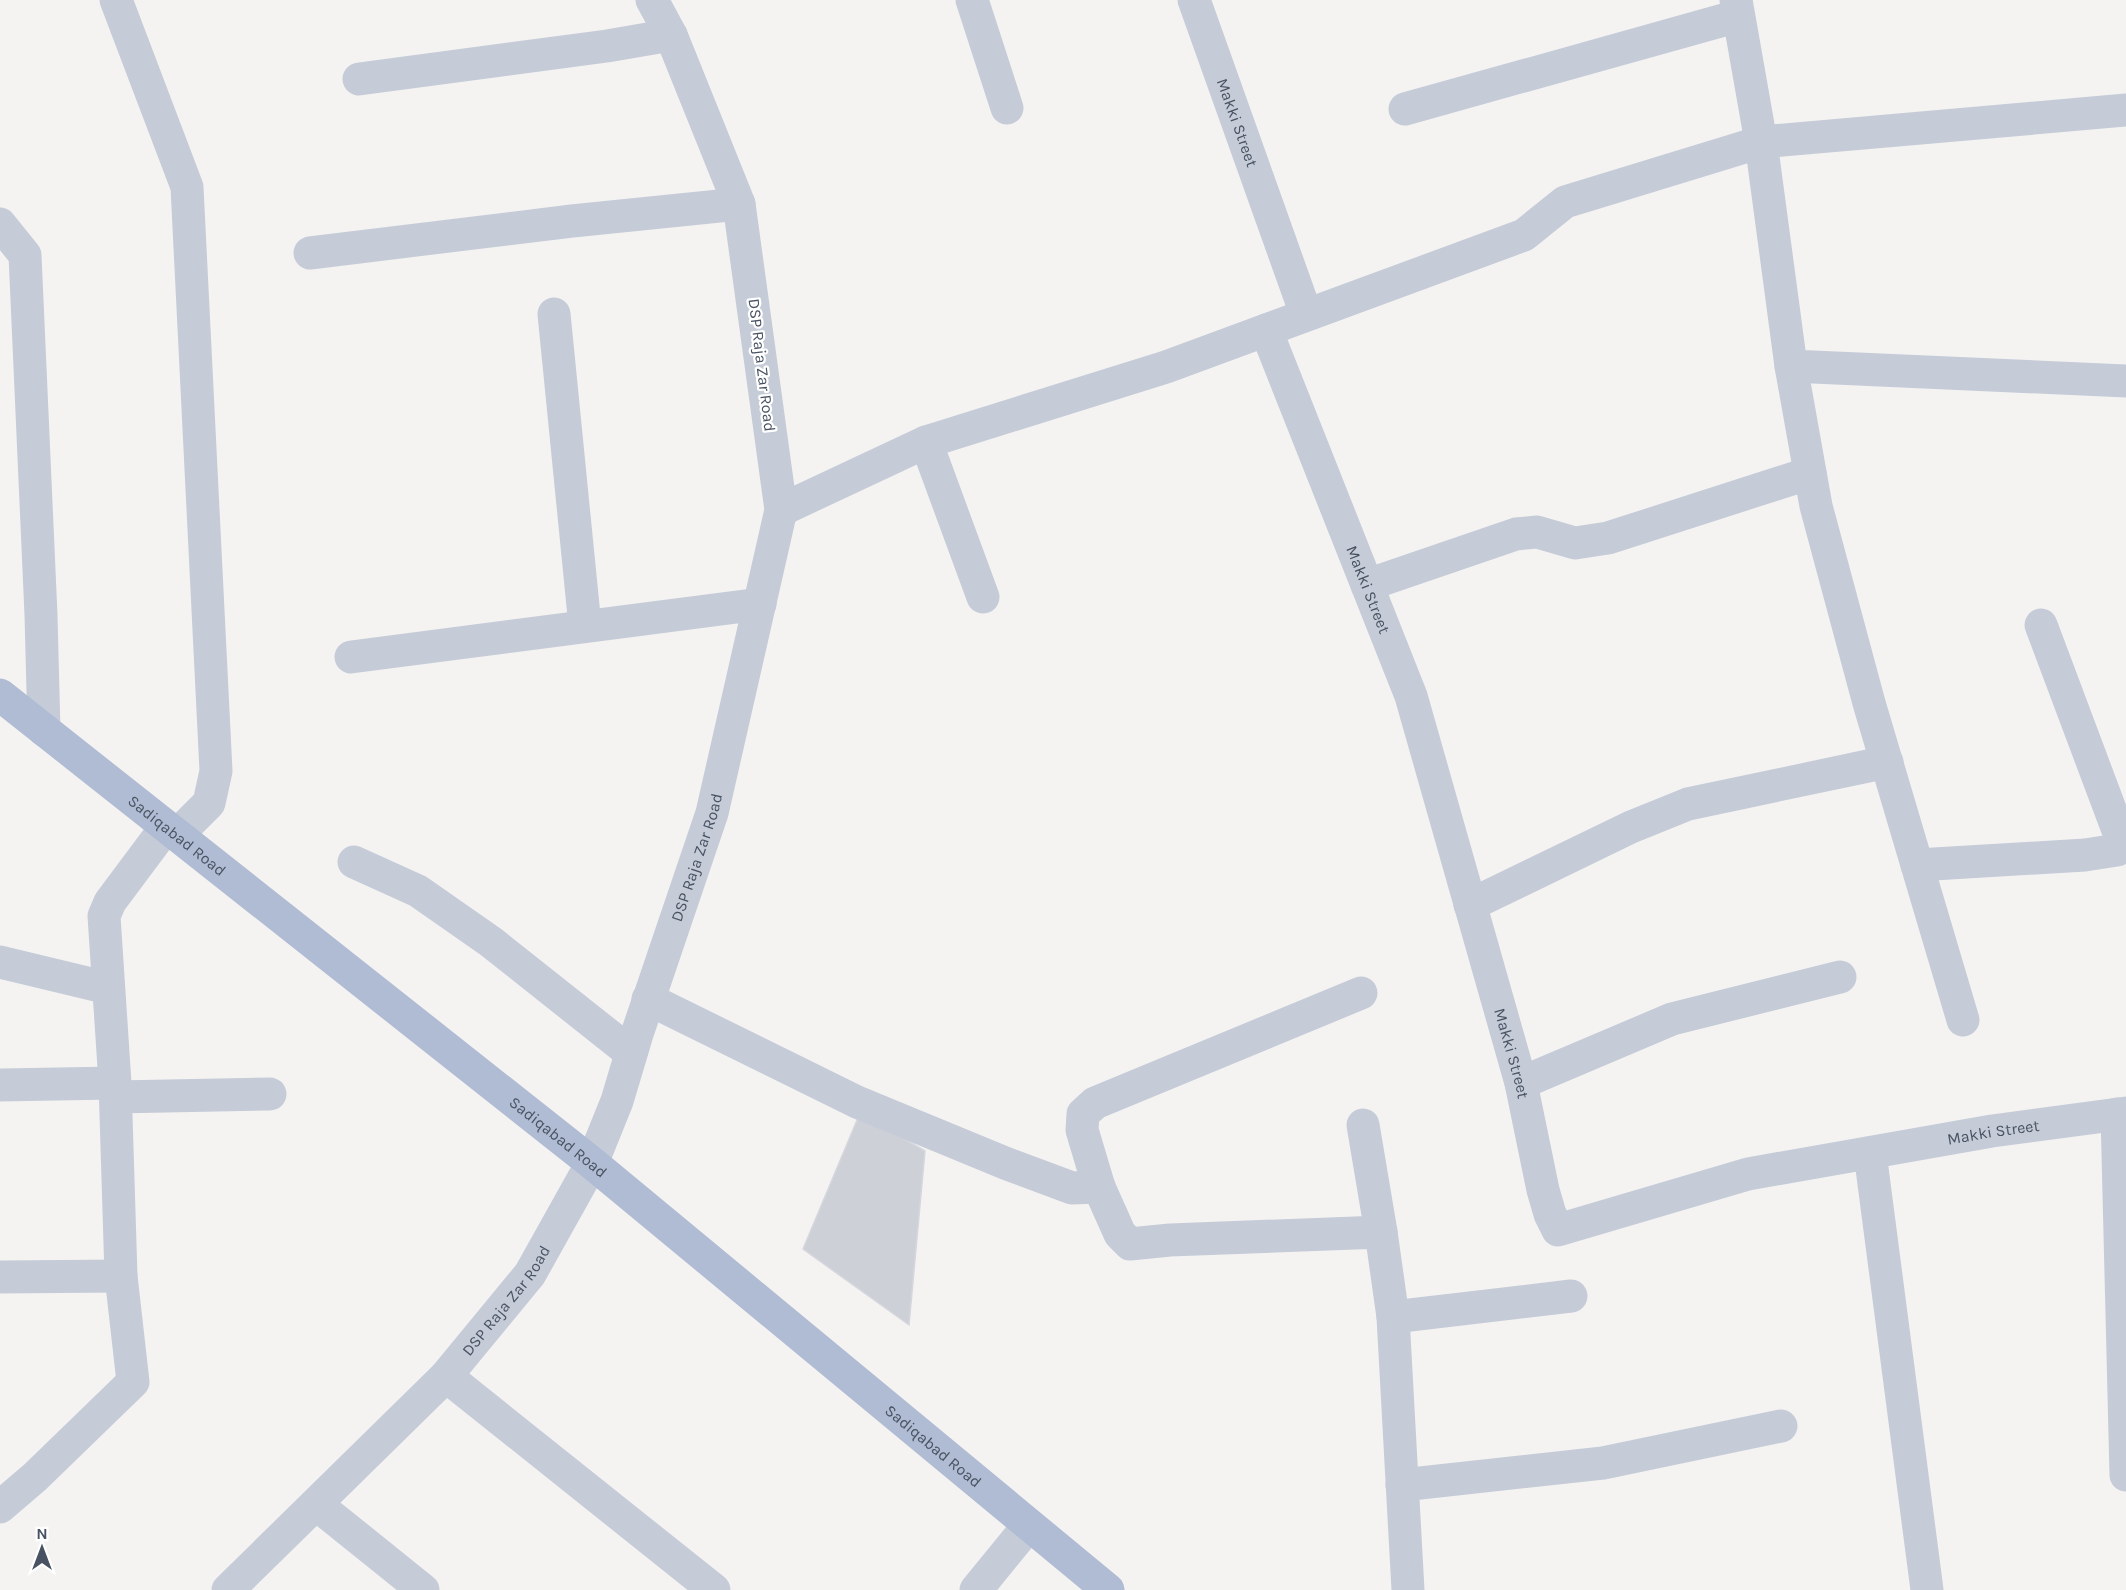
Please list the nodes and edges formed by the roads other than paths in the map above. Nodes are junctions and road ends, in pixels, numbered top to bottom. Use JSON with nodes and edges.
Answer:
{"nodes":[{"id":1,"x":116,"y":0,"type":"edge"},
{"id":2,"x":652,"y":0,"type":"edge"},
{"id":3,"x":972,"y":0,"type":"edge"},
{"id":4,"x":1194,"y":0,"type":"edge"},
{"id":5,"x":1737,"y":8,"type":"edge"},
{"id":6,"x":671,"y":35,"type":"junction"},
{"id":7,"x":359,"y":79,"type":"dead end"},
{"id":8,"x":1007,"y":108,"type":"dead end"},
{"id":9,"x":1405,"y":109,"type":"dead end"},
{"id":10,"x":2126,"y":110,"type":"edge"},
{"id":11,"x":1761,"y":142,"type":"junction"},
{"id":12,"x":739,"y":204,"type":"junction"},
{"id":13,"x":0,"y":224,"type":"edge"},
{"id":14,"x":310,"y":253,"type":"dead end"},
{"id":15,"x":554,"y":314,"type":"dead end"},
{"id":16,"x":1306,"y":314,"type":"junction"},
{"id":17,"x":1266,"y":330,"type":"junction"},
{"id":18,"x":1791,"y":366,"type":"junction"},
{"id":19,"x":2126,"y":381,"type":"edge"},
{"id":20,"x":926,"y":442,"type":"junction"},
{"id":21,"x":1810,"y":473,"type":"junction"},
{"id":22,"x":781,"y":510,"type":"junction"},
{"id":23,"x":1367,"y":585,"type":"junction"},
{"id":24,"x":983,"y":597,"type":"dead end"},
{"id":25,"x":759,"y":604,"type":"junction"},
{"id":26,"x":2041,"y":625,"type":"dead end"},
{"id":27,"x":585,"y":626,"type":"junction"},
{"id":28,"x":351,"y":657,"type":"dead end"},
{"id":29,"x":0,"y":695,"type":"edge"},
{"id":30,"x":44,"y":730,"type":"junction"},
{"id":31,"x":1887,"y":762,"type":"junction"},
{"id":32,"x":172,"y":831,"type":"junction"},
{"id":33,"x":354,"y":862,"type":"dead end"},
{"id":34,"x":1917,"y":865,"type":"junction"},
{"id":35,"x":1470,"y":905,"type":"junction"},
{"id":36,"x":0,"y":962,"type":"edge"},
{"id":37,"x":1840,"y":977,"type":"dead end"},
{"id":38,"x":108,"y":988,"type":"junction"},
{"id":39,"x":1361,"y":993,"type":"dead end"},
{"id":40,"x":648,"y":999,"type":"junction"},
{"id":41,"x":1963,"y":1020,"type":"dead end"},
{"id":42,"x":631,"y":1053,"type":"junction"},
{"id":43,"x":1521,"y":1083,"type":"junction"},
{"id":44,"x":0,"y":1085,"type":"edge"},
{"id":45,"x":115,"y":1090,"type":"junction"},
{"id":46,"x":270,"y":1094,"type":"dead end"},
{"id":47,"x":2122,"y":1114,"type":"edge"},
{"id":48,"x":1363,"y":1125,"type":"dead end"},
{"id":49,"x":1870,"y":1153,"type":"junction"},
{"id":50,"x":592,"y":1163,"type":"junction"},
{"id":51,"x":1099,"y":1187,"type":"junction"},
{"id":52,"x":1381,"y":1232,"type":"junction"},
{"id":53,"x":121,"y":1276,"type":"junction"},
{"id":54,"x":0,"y":1277,"type":"edge"},
{"id":55,"x":1571,"y":1296,"type":"dead end"},
{"id":56,"x":1393,"y":1317,"type":"junction"},
{"id":57,"x":446,"y":1376,"type":"junction"},
{"id":58,"x":1781,"y":1426,"type":"dead end"},
{"id":59,"x":2126,"y":1475,"type":"edge"},
{"id":60,"x":1402,"y":1485,"type":"junction"},
{"id":61,"x":316,"y":1504,"type":"junction"},
{"id":62,"x":0,"y":1507,"type":"edge"},
{"id":63,"x":1029,"y":1525,"type":"junction"},
{"id":64,"x":228,"y":1590,"type":"edge"},
{"id":65,"x":423,"y":1590,"type":"edge"},
{"id":66,"x":714,"y":1590,"type":"edge"},
{"id":67,"x":976,"y":1590,"type":"edge"},
{"id":68,"x":1108,"y":1590,"type":"edge"},
{"id":69,"x":1408,"y":1590,"type":"edge"},
{"id":70,"x":1927,"y":1590,"type":"edge"}],
"edges":[{"from":1,"to":32,"type":"street"},
{"from":2,"to":6,"type":"street","name":"DSP Raja Zar Road"},
{"from":3,"to":8,"type":"street"},
{"from":4,"to":16,"type":"street","name":"Makki Street"},
{"from":5,"to":9,"type":"street"},
{"from":5,"to":11,"type":"street"},
{"from":6,"to":7,"type":"street"},
{"from":6,"to":12,"type":"street","name":"DSP Raja Zar Road"},
{"from":10,"to":11,"type":"street"},
{"from":11,"to":16,"type":"street"},
{"from":11,"to":18,"type":"street"},
{"from":12,"to":14,"type":"street"},
{"from":12,"to":22,"type":"street","name":"DSP Raja Zar Road"},
{"from":13,"to":30,"type":"street"},
{"from":15,"to":27,"type":"street"},
{"from":16,"to":17,"type":"street"},
{"from":17,"to":20,"type":"street"},
{"from":17,"to":23,"type":"street","name":"Makki Street"},
{"from":18,"to":19,"type":"street"},
{"from":18,"to":21,"type":"street"},
{"from":20,"to":22,"type":"street"},
{"from":20,"to":24,"type":"street"},
{"from":21,"to":23,"type":"street"},
{"from":21,"to":31,"type":"street"},
{"from":22,"to":25,"type":"street","name":"DSP Raja Zar Road"},
{"from":23,"to":35,"type":"street","name":"Makki Street"},
{"from":25,"to":27,"type":"street"},
{"from":25,"to":40,"type":"street","name":"DSP Raja Zar Road"},
{"from":26,"to":34,"type":"street"},
{"from":27,"to":28,"type":"street"},
{"from":29,"to":30,"type":"main road","name":"Sadiqabad Road"},
{"from":30,"to":32,"type":"main road","name":"Sadiqabad Road"},
{"from":31,"to":34,"type":"street"},
{"from":31,"to":35,"type":"street"},
{"from":32,"to":38,"type":"street"},
{"from":32,"to":50,"type":"main road","name":"Sadiqabad Road"},
{"from":33,"to":42,"type":"street"},
{"from":34,"to":41,"type":"street"},
{"from":35,"to":43,"type":"street","name":"Makki Street"},
{"from":36,"to":38,"type":"street"},
{"from":37,"to":43,"type":"street"},
{"from":38,"to":45,"type":"street"},
{"from":39,"to":51,"type":"street"},
{"from":40,"to":42,"type":"street","name":"DSP Raja Zar Road"},
{"from":40,"to":51,"type":"street"},
{"from":42,"to":50,"type":"street","name":"DSP Raja Zar Road"},
{"from":43,"to":49,"type":"street","name":"Makki Street"},
{"from":44,"to":45,"type":"street"},
{"from":45,"to":46,"type":"street"},
{"from":45,"to":53,"type":"street"},
{"from":47,"to":49,"type":"street","name":"Makki Street"},
{"from":47,"to":59,"type":"street"},
{"from":48,"to":52,"type":"street"},
{"from":49,"to":70,"type":"street"},
{"from":50,"to":57,"type":"street","name":"DSP Raja Zar Road"},
{"from":50,"to":63,"type":"main road","name":"Sadiqabad Road"},
{"from":51,"to":52,"type":"street"},
{"from":52,"to":56,"type":"street"},
{"from":53,"to":54,"type":"street"},
{"from":53,"to":62,"type":"street"},
{"from":55,"to":56,"type":"street"},
{"from":56,"to":60,"type":"street"},
{"from":57,"to":61,"type":"street","name":"DSP Raja Zar Road"},
{"from":57,"to":66,"type":"street"},
{"from":58,"to":60,"type":"street"},
{"from":60,"to":69,"type":"street"},
{"from":61,"to":64,"type":"street","name":"DSP Raja Zar Road"},
{"from":61,"to":65,"type":"street"},
{"from":63,"to":67,"type":"street"},
{"from":63,"to":68,"type":"main road","name":"Sadiqabad Road"}]}
